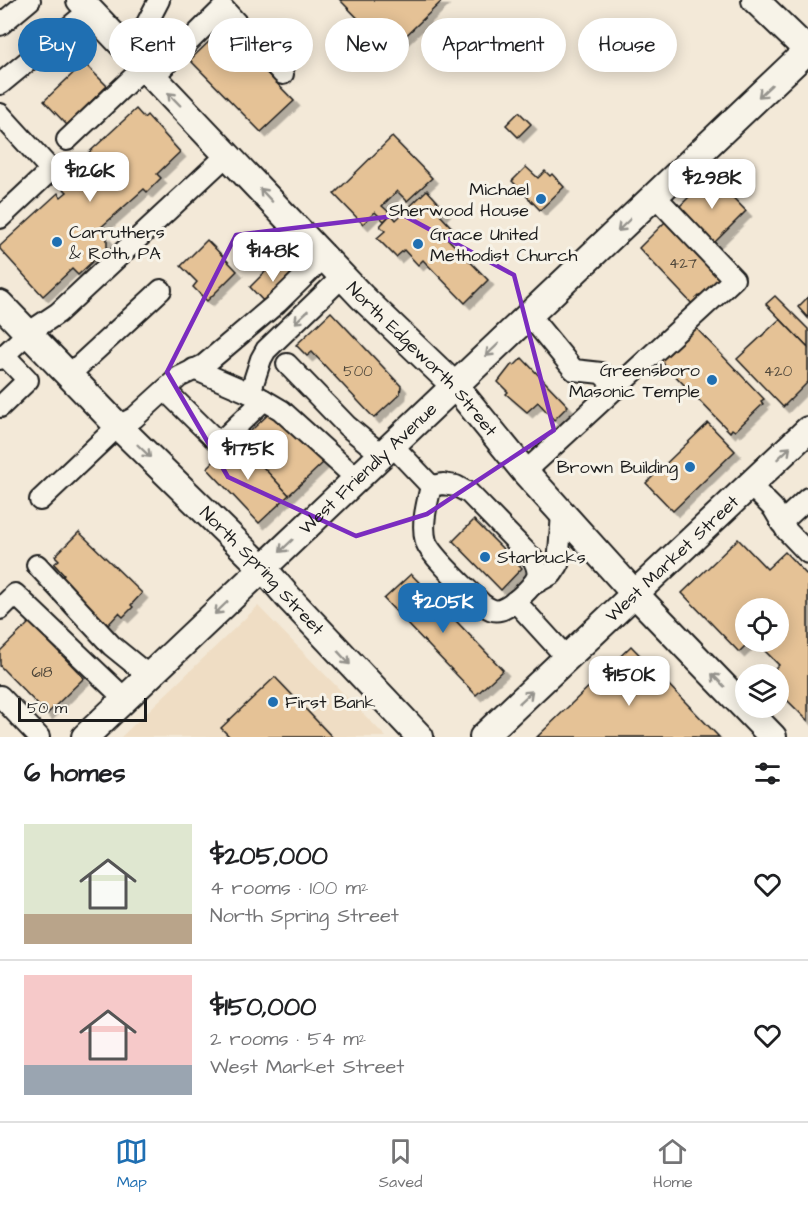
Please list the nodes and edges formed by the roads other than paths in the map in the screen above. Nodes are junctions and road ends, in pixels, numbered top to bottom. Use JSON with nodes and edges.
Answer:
{"nodes":[{"id":1,"x":30,"y":0,"type":"edge"},
{"id":2,"x":159,"y":0,"type":"edge"},
{"id":3,"x":755,"y":0,"type":"edge"},
{"id":4,"x":85,"y":5,"type":"edge"},
{"id":5,"x":150,"y":18,"type":"edge"},
{"id":6,"x":0,"y":25,"type":"edge"},
{"id":7,"x":109,"y":30,"type":"edge"},
{"id":8,"x":196,"y":31,"type":"edge"},
{"id":9,"x":808,"y":51,"type":"edge"},
{"id":10,"x":148,"y":72,"type":"joint"},
{"id":11,"x":283,"y":74,"type":"dead end"},
{"id":12,"x":0,"y":84,"type":"edge"},
{"id":13,"x":0,"y":114,"type":"edge"},
{"id":14,"x":67,"y":140,"type":"dead end"},
{"id":15,"x":227,"y":155,"type":"junction"},
{"id":16,"x":655,"y":196,"type":"junction"},
{"id":17,"x":0,"y":218,"type":"edge"},
{"id":18,"x":324,"y":257,"type":"junction"},
{"id":19,"x":343,"y":276,"type":"junction"},
{"id":20,"x":161,"y":290,"type":"dead end"},
{"id":21,"x":0,"y":304,"type":"edge"},
{"id":22,"x":529,"y":315,"type":"junction"},
{"id":23,"x":28,"y":333,"type":"junction"},
{"id":24,"x":2,"y":357,"type":"edge"},
{"id":25,"x":287,"y":364,"type":"dead end"},
{"id":26,"x":194,"y":369,"type":"junction"},
{"id":27,"x":69,"y":375,"type":"junction"},
{"id":28,"x":455,"y":386,"type":"junction"},
{"id":29,"x":617,"y":388,"type":"junction"},
{"id":30,"x":166,"y":391,"type":"junction"},
{"id":31,"x":257,"y":396,"type":"junction"},
{"id":32,"x":0,"y":406,"type":"edge"},
{"id":33,"x":118,"y":426,"type":"junction"},
{"id":34,"x":808,"y":430,"type":"edge"},
{"id":35,"x":387,"y":450,"type":"junction"},
{"id":36,"x":525,"y":472,"type":"junction"},
{"id":37,"x":357,"y":479,"type":"junction"},
{"id":38,"x":750,"y":484,"type":"junction"},
{"id":39,"x":431,"y":486,"type":"junction"},
{"id":40,"x":808,"y":498,"type":"edge"},
{"id":41,"x":40,"y":500,"type":"dead end"},
{"id":42,"x":562,"y":514,"type":"junction"},
{"id":43,"x":784,"y":526,"type":"junction"},
{"id":44,"x":808,"y":553,"type":"edge"},
{"id":45,"x":37,"y":565,"type":"dead end"},
{"id":46,"x":263,"y":568,"type":"junction"},
{"id":47,"x":532,"y":585,"type":"junction"},
{"id":48,"x":634,"y":594,"type":"junction"},
{"id":49,"x":514,"y":601,"type":"junction"},
{"id":50,"x":0,"y":609,"type":"edge"},
{"id":51,"x":567,"y":658,"type":"junction"},
{"id":52,"x":149,"y":676,"type":"junction"},
{"id":53,"x":0,"y":696,"type":"edge"},
{"id":54,"x":125,"y":699,"type":"junction"},
{"id":55,"x":39,"y":737,"type":"edge"},
{"id":56,"x":85,"y":737,"type":"edge"},
{"id":57,"x":420,"y":737,"type":"edge"},
{"id":58,"x":483,"y":737,"type":"edge"},
{"id":59,"x":773,"y":737,"type":"edge"}],
"edges":[{"from":1,"to":6,"type":"street"},
{"from":2,"to":5,"type":"street"},
{"from":3,"to":9,"type":"main road"},
{"from":4,"to":7,"type":"main road","name":"North Edgeworth Street"},
{"from":4,"to":12,"type":"street"},
{"from":8,"to":11,"type":"street"},
{"from":9,"to":16,"type":"main road","name":"West Friendly Avenue","one_way":true},
{"from":10,"to":14,"type":"street"},
{"from":15,"to":10,"type":"main road","name":"North Edgeworth Street","one_way":true},
{"from":13,"to":17,"type":"street"},
{"from":18,"to":15,"type":"main road","name":"North Edgeworth Street","one_way":true},
{"from":15,"to":23,"type":"street"},
{"from":16,"to":22,"type":"main road","name":"West Friendly Avenue","one_way":true},
{"from":16,"to":29,"type":"street"},
{"from":18,"to":19,"type":"main road","name":"North Edgeworth Street"},
{"from":18,"to":26,"type":"street"},
{"from":19,"to":28,"type":"main road","name":"North Edgeworth Street"},
{"from":19,"to":31,"type":"street","one_way":true},
{"from":20,"to":27,"type":"street"},
{"from":21,"to":23,"type":"main road","name":"North Spring Street"},
{"from":22,"to":28,"type":"main road","name":"West Friendly Avenue","one_way":true},
{"from":22,"to":29,"type":"street"},
{"from":23,"to":24,"type":"street"},
{"from":23,"to":27,"type":"main road","name":"North Spring Street"},
{"from":24,"to":32,"type":"street"},
{"from":25,"to":35,"type":"street"},
{"from":26,"to":30,"type":"street"},
{"from":26,"to":31,"type":"street"},
{"from":27,"to":33,"type":"main road","name":"North Spring Street"},
{"from":28,"to":35,"type":"main road","name":"West Friendly Avenue"},
{"from":28,"to":36,"type":"main road","name":"North Edgeworth Street"},
{"from":29,"to":36,"type":"street"},
{"from":30,"to":31,"type":"street"},
{"from":30,"to":33,"type":"street"},
{"from":31,"to":37,"type":"street"},
{"from":33,"to":41,"type":"street"},
{"from":33,"to":46,"type":"main road","name":"North Spring Street","one_way":true},
{"from":38,"to":34,"type":"main road","name":"West Market Street","one_way":true},
{"from":35,"to":37,"type":"main road","name":"West Friendly Avenue"},
{"from":35,"to":39,"type":"street"},
{"from":36,"to":42,"type":"main road","name":"North Edgeworth Street"},
{"from":37,"to":46,"type":"main road","name":"West Friendly Avenue","one_way":true},
{"from":38,"to":43,"type":"street"},
{"from":38,"to":48,"type":"main road","name":"West Market Street"},
{"from":39,"to":47,"type":"street"},
{"from":39,"to":49,"type":"street"},
{"from":40,"to":43,"type":"street"},
{"from":42,"to":47,"type":"street"},
{"from":42,"to":48,"type":"main road","name":"North Edgeworth Street"},
{"from":43,"to":44,"type":"street"},
{"from":45,"to":52,"type":"street"},
{"from":46,"to":52,"type":"main road","name":"West Friendly Avenue","one_way":true},
{"from":46,"to":57,"type":"main road","name":"North Spring Street","one_way":true},
{"from":47,"to":49,"type":"street"},
{"from":48,"to":51,"type":"main road","name":"West Market Street"},
{"from":59,"to":48,"type":"main road","name":"North Edgeworth Street","one_way":true},
{"from":49,"to":51,"type":"street"},
{"from":50,"to":54,"type":"street"},
{"from":58,"to":51,"type":"main road","name":"West Market Street","one_way":true},
{"from":52,"to":54,"type":"main road","name":"West Friendly Avenue"},
{"from":53,"to":55,"type":"street"},
{"from":54,"to":56,"type":"main road","name":"West Friendly Avenue"}]}
